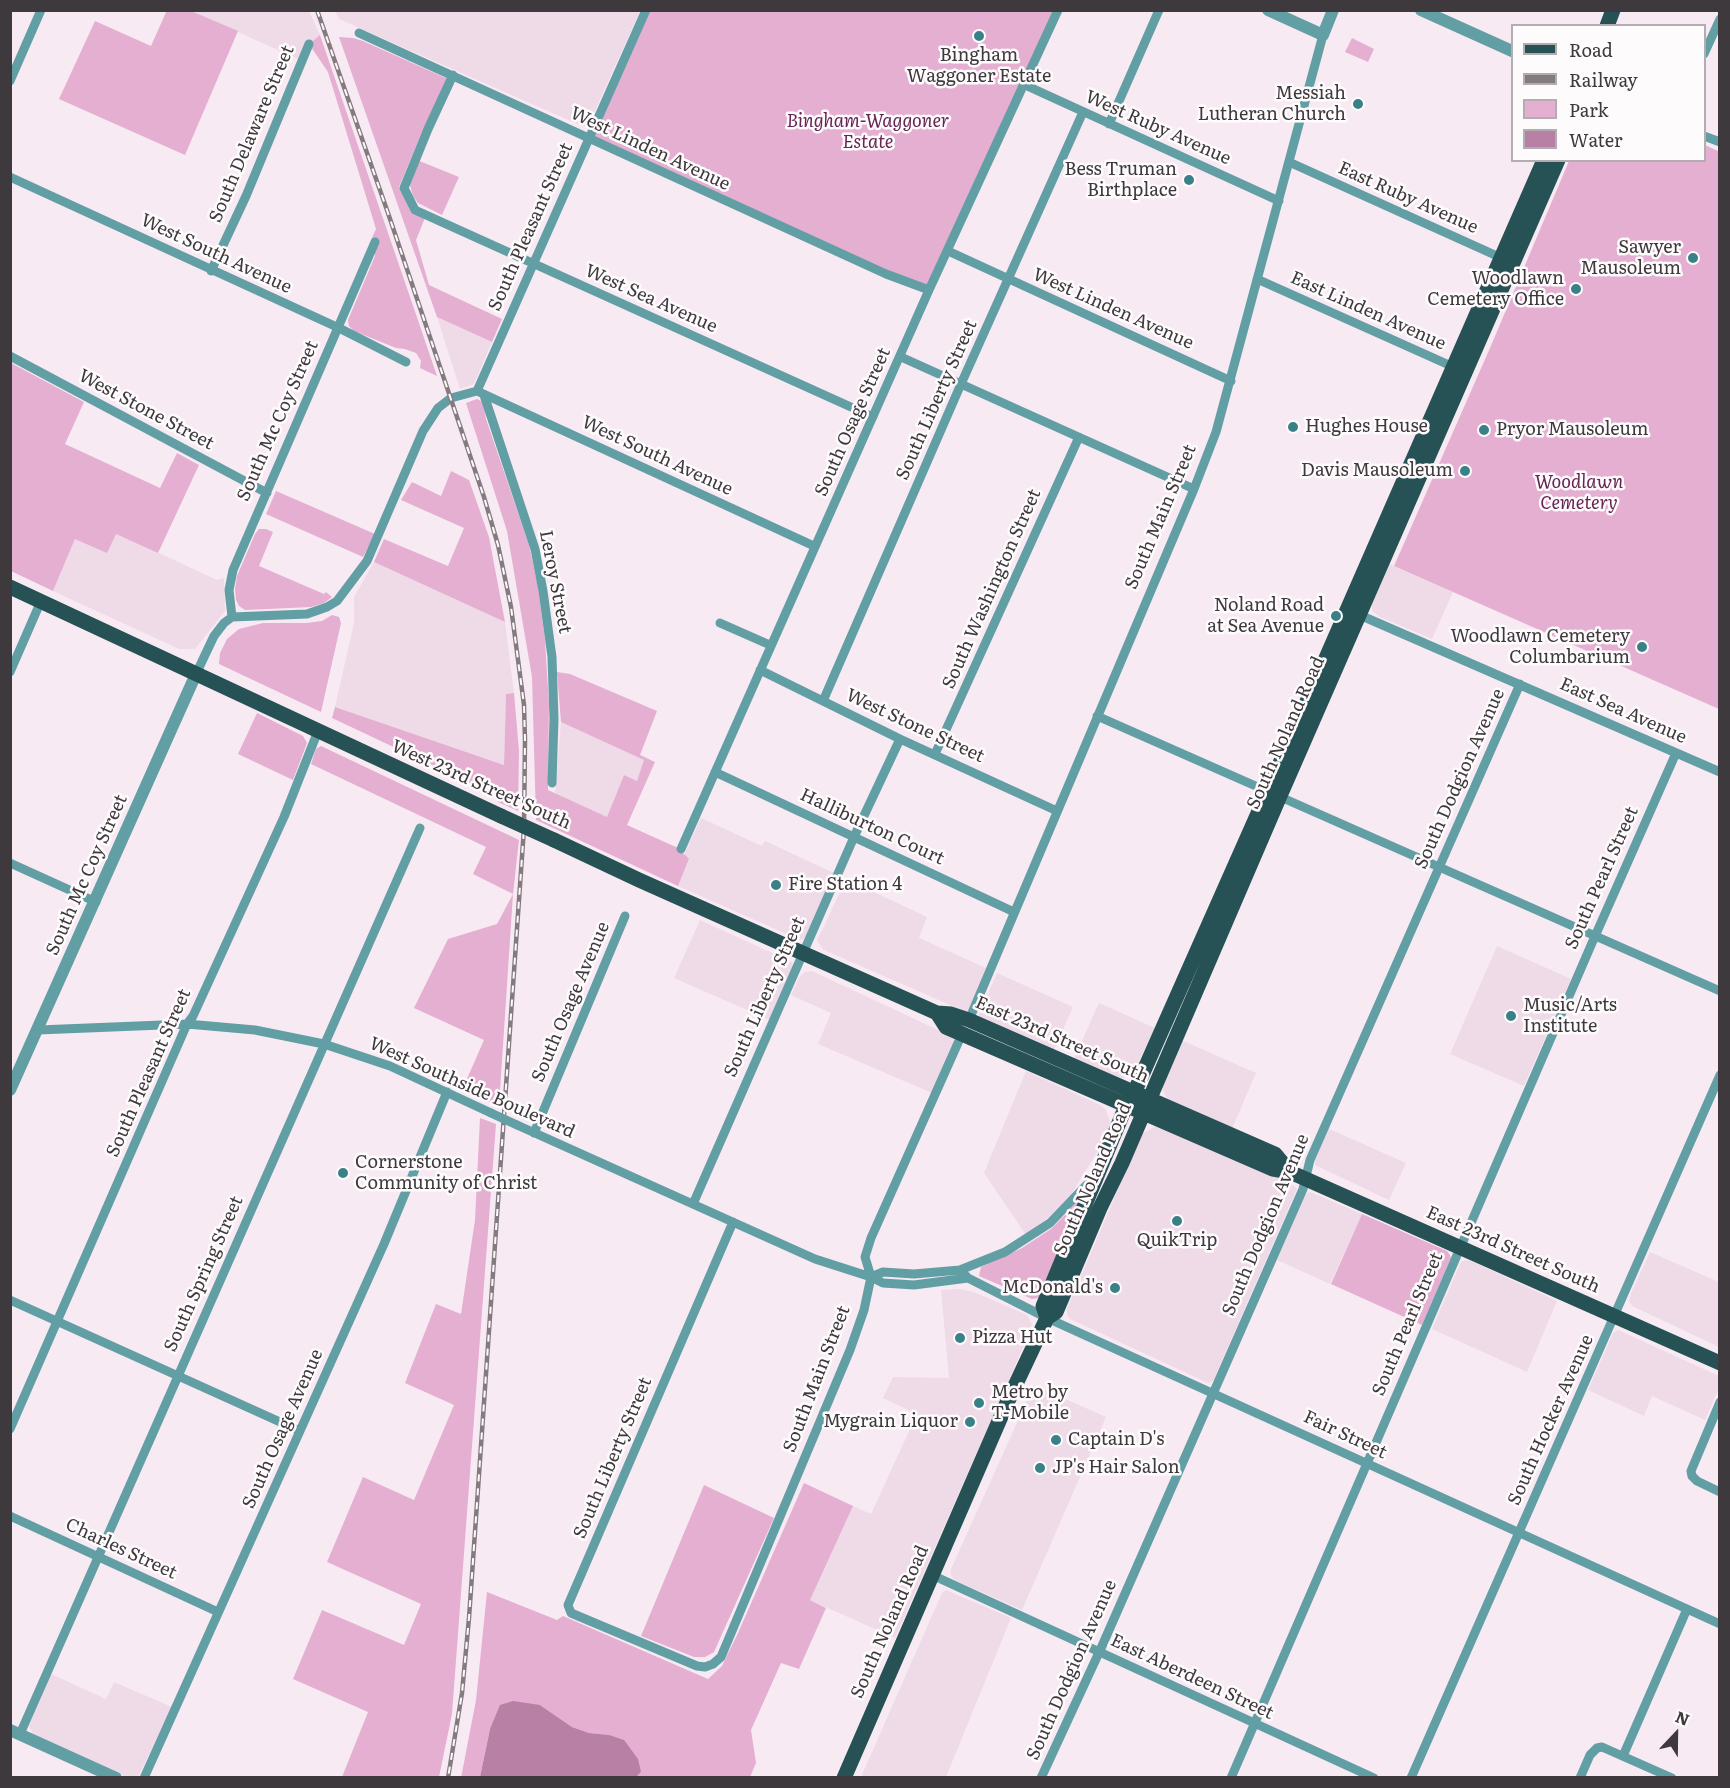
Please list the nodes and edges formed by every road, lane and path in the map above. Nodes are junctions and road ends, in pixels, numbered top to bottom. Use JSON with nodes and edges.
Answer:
{"nodes":[{"id":1,"x":41,"y":10,"type":"edge"},
{"id":2,"x":646,"y":10,"type":"edge"},
{"id":3,"x":1058,"y":10,"type":"edge"},
{"id":4,"x":1159,"y":10,"type":"edge"},
{"id":5,"x":1268,"y":10,"type":"edge"},
{"id":6,"x":1333,"y":10,"type":"edge"},
{"id":7,"x":1421,"y":10,"type":"edge"},
{"id":8,"x":1719,"y":19,"type":"edge"},
{"id":9,"x":359,"y":33,"type":"dead end"},
{"id":10,"x":1323,"y":35,"type":"junction"},
{"id":11,"x":309,"y":44,"type":"dead end"},
{"id":12,"x":1706,"y":49,"type":"edge"},
{"id":13,"x":1511,"y":51,"type":"edge"},
{"id":14,"x":453,"y":75,"type":"junction"},
{"id":15,"x":10,"y":81,"type":"edge"},
{"id":16,"x":1024,"y":85,"type":"junction"},
{"id":17,"x":1083,"y":112,"type":"junction"},
{"id":18,"x":1109,"y":124,"type":"junction"},
{"id":19,"x":588,"y":139,"type":"junction"},
{"id":20,"x":1289,"y":162,"type":"junction"},
{"id":21,"x":1543,"y":162,"type":"edge"},
{"id":22,"x":1557,"y":162,"type":"edge"},
{"id":23,"x":10,"y":177,"type":"edge"},
{"id":24,"x":1279,"y":201,"type":"junction"},
{"id":25,"x":375,"y":242,"type":"dead end"},
{"id":26,"x":948,"y":251,"type":"junction"},
{"id":27,"x":1507,"y":261,"type":"junction"},
{"id":28,"x":533,"y":264,"type":"junction"},
{"id":29,"x":211,"y":271,"type":"junction"},
{"id":30,"x":1008,"y":279,"type":"junction"},
{"id":31,"x":1257,"y":279,"type":"junction"},
{"id":32,"x":929,"y":290,"type":"junction"},
{"id":33,"x":339,"y":328,"type":"junction"},
{"id":34,"x":10,"y":357,"type":"edge"},
{"id":35,"x":901,"y":357,"type":"junction"},
{"id":36,"x":406,"y":362,"type":"dead end"},
{"id":37,"x":1459,"y":370,"type":"junction"},
{"id":38,"x":1231,"y":381,"type":"junction"},
{"id":39,"x":961,"y":384,"type":"junction"},
{"id":40,"x":481,"y":393,"type":"junction"},
{"id":41,"x":873,"y":417,"type":"junction"},
{"id":42,"x":1079,"y":437,"type":"junction"},
{"id":43,"x":1194,"y":489,"type":"junction"},
{"id":44,"x":267,"y":493,"type":"junction"},
{"id":45,"x":814,"y":546,"type":"junction"},
{"id":46,"x":10,"y":587,"type":"edge"},
{"id":47,"x":41,"y":601,"type":"junction"},
{"id":48,"x":1353,"y":612,"type":"junction"},
{"id":49,"x":232,"y":617,"type":"junction"},
{"id":50,"x":720,"y":623,"type":"dead end"},
{"id":51,"x":770,"y":645,"type":"junction"},
{"id":52,"x":760,"y":670,"type":"junction"},
{"id":53,"x":10,"y":672,"type":"edge"},
{"id":54,"x":196,"y":674,"type":"junction"},
{"id":55,"x":1520,"y":684,"type":"junction"},
{"id":56,"x":823,"y":701,"type":"junction"},
{"id":57,"x":1097,"y":716,"type":"junction"},
{"id":58,"x":318,"y":731,"type":"junction"},
{"id":59,"x":900,"y":739,"type":"junction"},
{"id":60,"x":1676,"y":753,"type":"junction"},
{"id":61,"x":935,"y":754,"type":"junction"},
{"id":62,"x":715,"y":772,"type":"junction"},
{"id":63,"x":1719,"y":772,"type":"edge"},
{"id":64,"x":552,"y":783,"type":"dead end"},
{"id":65,"x":1273,"y":795,"type":"junction"},
{"id":66,"x":1058,"y":811,"type":"junction"},
{"id":67,"x":420,"y":828,"type":"dead end"},
{"id":68,"x":854,"y":837,"type":"junction"},
{"id":69,"x":681,"y":849,"type":"dead end"},
{"id":70,"x":10,"y":863,"type":"edge"},
{"id":71,"x":1439,"y":868,"type":"junction"},
{"id":72,"x":96,"y":902,"type":"junction"},
{"id":73,"x":1014,"y":912,"type":"junction"},
{"id":74,"x":625,"y":916,"type":"dead end"},
{"id":75,"x":1594,"y":936,"type":"junction"},
{"id":76,"x":803,"y":953,"type":"junction"},
{"id":77,"x":1719,"y":991,"type":"edge"},
{"id":78,"x":937,"y":1013,"type":"joint"},
{"id":79,"x":187,"y":1024,"type":"junction"},
{"id":80,"x":966,"y":1027,"type":"junction"},
{"id":81,"x":38,"y":1030,"type":"junction"},
{"id":82,"x":324,"y":1044,"type":"junction"},
{"id":83,"x":1719,"y":1076,"type":"edge"},
{"id":84,"x":10,"y":1090,"type":"edge"},
{"id":85,"x":447,"y":1092,"type":"junction"},
{"id":86,"x":1130,"y":1099,"type":"junction"},
{"id":87,"x":1146,"y":1106,"type":"junction"},
{"id":88,"x":534,"y":1133,"type":"junction"},
{"id":89,"x":1098,"y":1173,"type":"junction"},
{"id":90,"x":1305,"y":1179,"type":"junction"},
{"id":91,"x":693,"y":1204,"type":"junction"},
{"id":92,"x":733,"y":1222,"type":"junction"},
{"id":93,"x":1459,"y":1248,"type":"junction"},
{"id":94,"x":960,"y":1270,"type":"junction"},
{"id":95,"x":871,"y":1277,"type":"junction"},
{"id":96,"x":968,"y":1278,"type":"junction"},
{"id":97,"x":10,"y":1300,"type":"edge"},
{"id":98,"x":1615,"y":1317,"type":"junction"},
{"id":99,"x":1047,"y":1318,"type":"junction"},
{"id":100,"x":58,"y":1322,"type":"junction"},
{"id":101,"x":1719,"y":1363,"type":"edge"},
{"id":102,"x":177,"y":1376,"type":"junction"},
{"id":103,"x":1213,"y":1393,"type":"junction"},
{"id":104,"x":1719,"y":1402,"type":"edge"},
{"id":105,"x":10,"y":1429,"type":"edge"},
{"id":106,"x":300,"y":1431,"type":"junction"},
{"id":107,"x":1366,"y":1463,"type":"junction"},
{"id":108,"x":1719,"y":1492,"type":"edge"},
{"id":109,"x":10,"y":1516,"type":"edge"},
{"id":110,"x":1520,"y":1533,"type":"junction"},
{"id":111,"x":98,"y":1556,"type":"junction"},
{"id":112,"x":932,"y":1575,"type":"junction"},
{"id":113,"x":1687,"y":1609,"type":"junction"},
{"id":114,"x":218,"y":1612,"type":"junction"},
{"id":115,"x":1719,"y":1624,"type":"edge"},
{"id":116,"x":1100,"y":1652,"type":"junction"},
{"id":117,"x":711,"y":1665,"type":"joint"},
{"id":118,"x":1254,"y":1724,"type":"junction"},
{"id":119,"x":15,"y":1732,"type":"edge"},
{"id":120,"x":1623,"y":1756,"type":"junction"},
{"id":121,"x":116,"y":1778,"type":"edge"},
{"id":122,"x":144,"y":1778,"type":"edge"},
{"id":123,"x":844,"y":1778,"type":"edge"},
{"id":124,"x":1041,"y":1778,"type":"edge"},
{"id":125,"x":1231,"y":1778,"type":"edge"},
{"id":126,"x":1374,"y":1778,"type":"edge"},
{"id":127,"x":1411,"y":1778,"type":"edge"},
{"id":128,"x":1580,"y":1778,"type":"edge"},
{"id":129,"x":1672,"y":1778,"type":"edge"}],
"edges":[{"from":1,"to":15,"type":"street"},
{"from":2,"to":19,"type":"street","name":"South Pleasant Street"},
{"from":3,"to":16,"type":"street","name":"South Osage Street"},
{"from":4,"to":18,"type":"street"},
{"from":5,"to":10,"type":"street"},
{"from":6,"to":10,"type":"street","name":"South Main Street"},
{"from":7,"to":13,"type":"street"},
{"from":8,"to":12,"type":"street"},
{"from":9,"to":14,"type":"street","name":"West Linden Avenue"},
{"from":10,"to":20,"type":"street","name":"South Main Street"},
{"from":11,"to":29,"type":"street","name":"South Delaware Street"},
{"from":14,"to":19,"type":"street","name":"West Linden Avenue"},
{"from":14,"to":28,"type":"street","name":"West Sea Avenue"},
{"from":16,"to":17,"type":"street","name":"West Ruby Avenue"},
{"from":16,"to":26,"type":"street","name":"South Osage Street"},
{"from":17,"to":18,"type":"street","name":"West Ruby Avenue"},
{"from":17,"to":30,"type":"street","name":"South Liberty Street"},
{"from":18,"to":24,"type":"street","name":"West Ruby Avenue"},
{"from":19,"to":28,"type":"street","name":"South Pleasant Street"},
{"from":19,"to":32,"type":"street","name":"West Linden Avenue"},
{"from":20,"to":24,"type":"street","name":"South Main Street"},
{"from":20,"to":27,"type":"street","name":"East Ruby Avenue"},
{"from":21,"to":27,"type":"main road","name":"South Noland Road"},
{"from":22,"to":27,"type":"main road","name":"South Noland Road"},
{"from":23,"to":29,"type":"street","name":"West South Avenue"},
{"from":24,"to":31,"type":"street","name":"South Main Street"},
{"from":25,"to":33,"type":"street","name":"South Mc Coy Street"},
{"from":26,"to":30,"type":"street","name":"West Linden Avenue"},
{"from":26,"to":32,"type":"street","name":"South Osage Street"},
{"from":27,"to":37,"type":"main road","name":"South Noland Road"},
{"from":28,"to":40,"type":"street","name":"South Pleasant Street"},
{"from":28,"to":41,"type":"street","name":"West Sea Avenue"},
{"from":29,"to":33,"type":"street","name":"West South Avenue"},
{"from":30,"to":38,"type":"street","name":"West Linden Avenue"},
{"from":30,"to":39,"type":"street","name":"South Liberty Street"},
{"from":31,"to":37,"type":"street","name":"East Linden Avenue"},
{"from":31,"to":38,"type":"street","name":"South Main Street"},
{"from":32,"to":35,"type":"street","name":"South Osage Street"},
{"from":33,"to":36,"type":"street","name":"West South Avenue"},
{"from":33,"to":44,"type":"street","name":"South Mc Coy Street"},
{"from":34,"to":44,"type":"street","name":"West Stone Street"},
{"from":35,"to":39,"type":"street"},
{"from":35,"to":41,"type":"street","name":"South Osage Street"},
{"from":37,"to":48,"type":"main road","name":"South Noland Road"},
{"from":38,"to":43,"type":"street","name":"South Main Street"},
{"from":39,"to":42,"type":"street"},
{"from":39,"to":56,"type":"street","name":"South Liberty Street"},
{"from":40,"to":45,"type":"street","name":"West South Avenue"},
{"from":40,"to":49,"type":"street"},
{"from":40,"to":64,"type":"street","name":"Leroy Street"},
{"from":41,"to":45,"type":"street","name":"South Osage Street"},
{"from":42,"to":43,"type":"street"},
{"from":42,"to":61,"type":"street","name":"South Washington Street"},
{"from":43,"to":57,"type":"street","name":"South Main Street"},
{"from":44,"to":49,"type":"street","name":"South Mc Coy Street"},
{"from":45,"to":51,"type":"street","name":"South Osage Street"},
{"from":46,"to":47,"type":"main road","name":"West 23rd Street South"},
{"from":47,"to":53,"type":"street"},
{"from":47,"to":54,"type":"main road","name":"West 23rd Street South"},
{"from":48,"to":55,"type":"street","name":"East Sea Avenue"},
{"from":48,"to":65,"type":"main road","name":"South Noland Road"},
{"from":49,"to":54,"type":"street"},
{"from":50,"to":51,"type":"street"},
{"from":51,"to":52,"type":"street","name":"South Osage Street"},
{"from":52,"to":56,"type":"street","name":"West Stone Street"},
{"from":52,"to":62,"type":"street","name":"South Osage Street"},
{"from":54,"to":58,"type":"main road","name":"West 23rd Street South"},
{"from":54,"to":72,"type":"street","name":"South Mc Coy Street"},
{"from":55,"to":60,"type":"street","name":"East Sea Avenue"},
{"from":55,"to":71,"type":"street","name":"South Dodgion Avenue"},
{"from":56,"to":59,"type":"street","name":"West Stone Street"},
{"from":57,"to":65,"type":"street"},
{"from":57,"to":66,"type":"street","name":"South Main Street"},
{"from":58,"to":76,"type":"main road","name":"West 23rd Street South","bridge":true},
{"from":58,"to":79,"type":"street","name":"South Pleasant Street"},
{"from":59,"to":61,"type":"street","name":"West Stone Street"},
{"from":59,"to":68,"type":"street","name":"South Liberty Street"},
{"from":60,"to":63,"type":"street","name":"East Sea Avenue"},
{"from":60,"to":75,"type":"street","name":"South Pearl Street"},
{"from":61,"to":66,"type":"street","name":"West Stone Street"},
{"from":62,"to":68,"type":"street","name":"Halliburton Court"},
{"from":62,"to":69,"type":"street","name":"South Osage Street"},
{"from":65,"to":71,"type":"street"},
{"from":65,"to":86,"type":"main road","name":"South Noland Road"},
{"from":65,"to":87,"type":"main road","name":"South Noland Road"},
{"from":66,"to":73,"type":"street","name":"South Main Street"},
{"from":67,"to":82,"type":"street","name":"South Spring Street"},
{"from":68,"to":73,"type":"street","name":"Halliburton Court"},
{"from":68,"to":76,"type":"street","name":"South Liberty Street"},
{"from":70,"to":72,"type":"street"},
{"from":71,"to":75,"type":"street"},
{"from":71,"to":90,"type":"street","name":"South Dodgion Avenue"},
{"from":72,"to":81,"type":"street","name":"South Mc Coy Street"},
{"from":73,"to":80,"type":"street","name":"South Main Street"},
{"from":74,"to":88,"type":"street","name":"South Osage Avenue"},
{"from":75,"to":77,"type":"street"},
{"from":75,"to":93,"type":"street","name":"South Pearl Street"},
{"from":76,"to":78,"type":"main road","name":"West 23rd Street South"},
{"from":76,"to":91,"type":"street","name":"South Liberty Street"},
{"from":78,"to":80,"type":"main road","name":"East 23rd Street South"},
{"from":79,"to":81,"type":"street","name":"West Southside Boulevard"},
{"from":79,"to":82,"type":"street","name":"West Southside Boulevard"},
{"from":79,"to":100,"type":"street","name":"South Pleasant Street"},
{"from":80,"to":86,"type":"main road","name":"East 23rd Street South"},
{"from":80,"to":95,"type":"street","name":"South Main Street"},
{"from":81,"to":84,"type":"street","name":"South Mc Coy Street"},
{"from":82,"to":85,"type":"street","name":"West Southside Boulevard"},
{"from":82,"to":102,"type":"street","name":"South Spring Street"},
{"from":83,"to":98,"type":"street","name":"South Hocker Avenue"},
{"from":85,"to":88,"type":"street","name":"West Southside Boulevard","bridge":true},
{"from":85,"to":106,"type":"street","name":"South Osage Avenue"},
{"from":86,"to":87,"type":"main road","name":"East 23rd Street South"},
{"from":86,"to":89,"type":"main road","name":"South Noland Road"},
{"from":87,"to":90,"type":"main road","name":"East 23rd Street South"},
{"from":87,"to":99,"type":"main road","name":"South Noland Road"},
{"from":88,"to":91,"type":"street","name":"West Southside Boulevard"},
{"from":89,"to":94,"type":"street"},
{"from":89,"to":99,"type":"main road","name":"South Noland Road"},
{"from":90,"to":93,"type":"main road","name":"East 23rd Street South"},
{"from":90,"to":103,"type":"street","name":"South Dodgion Avenue"},
{"from":91,"to":92,"type":"street","name":"West Southside Boulevard"},
{"from":92,"to":95,"type":"street","name":"West Southside Boulevard"},
{"from":92,"to":117,"type":"street","name":"South Liberty Street"},
{"from":93,"to":98,"type":"main road","name":"East 23rd Street South"},
{"from":93,"to":107,"type":"street","name":"South Pearl Street"},
{"from":94,"to":95,"type":"street"},
{"from":94,"to":96,"type":"street","name":"Fair Street"},
{"from":95,"to":96,"type":"street","name":"West Southside Boulevard"},
{"from":95,"to":117,"type":"street","name":"South Main Street"},
{"from":96,"to":99,"type":"street","name":"Fair Street"},
{"from":97,"to":100,"type":"street"},
{"from":98,"to":101,"type":"main road","name":"East 23rd Street South"},
{"from":98,"to":110,"type":"street","name":"South Hocker Avenue"},
{"from":99,"to":103,"type":"street","name":"Fair Street"},
{"from":99,"to":112,"type":"main road","name":"South Noland Road"},
{"from":100,"to":102,"type":"street"},
{"from":100,"to":105,"type":"street","name":"South Pleasant Street"},
{"from":102,"to":106,"type":"street"},
{"from":102,"to":111,"type":"street","name":"South Spring Street"},
{"from":103,"to":107,"type":"street","name":"Fair Street"},
{"from":103,"to":116,"type":"street","name":"South Dodgion Avenue"},
{"from":104,"to":108,"type":"street"},
{"from":106,"to":114,"type":"street","name":"South Osage Avenue"},
{"from":107,"to":110,"type":"street","name":"Fair Street"},
{"from":107,"to":118,"type":"street","name":"South Pearl Street"},
{"from":109,"to":111,"type":"street","name":"Charles Street"},
{"from":110,"to":113,"type":"street","name":"Fair Street"},
{"from":110,"to":127,"type":"street","name":"South Hocker Avenue"},
{"from":111,"to":114,"type":"street","name":"Charles Street"},
{"from":111,"to":119,"type":"street","name":"South Spring Street"},
{"from":112,"to":116,"type":"street","name":"East Aberdeen Street"},
{"from":112,"to":123,"type":"main road","name":"South Noland Road"},
{"from":113,"to":115,"type":"street","name":"Fair Street"},
{"from":113,"to":120,"type":"street"},
{"from":114,"to":122,"type":"street","name":"South Osage Avenue"},
{"from":116,"to":118,"type":"street","name":"East Aberdeen Street"},
{"from":116,"to":124,"type":"street","name":"South Dodgion Avenue"},
{"from":118,"to":125,"type":"street","name":"South Pearl Street"},
{"from":118,"to":126,"type":"street","name":"East Aberdeen Street"},
{"from":119,"to":121,"type":"street"},
{"from":120,"to":128,"type":"street"},
{"from":120,"to":129,"type":"street"}]}
